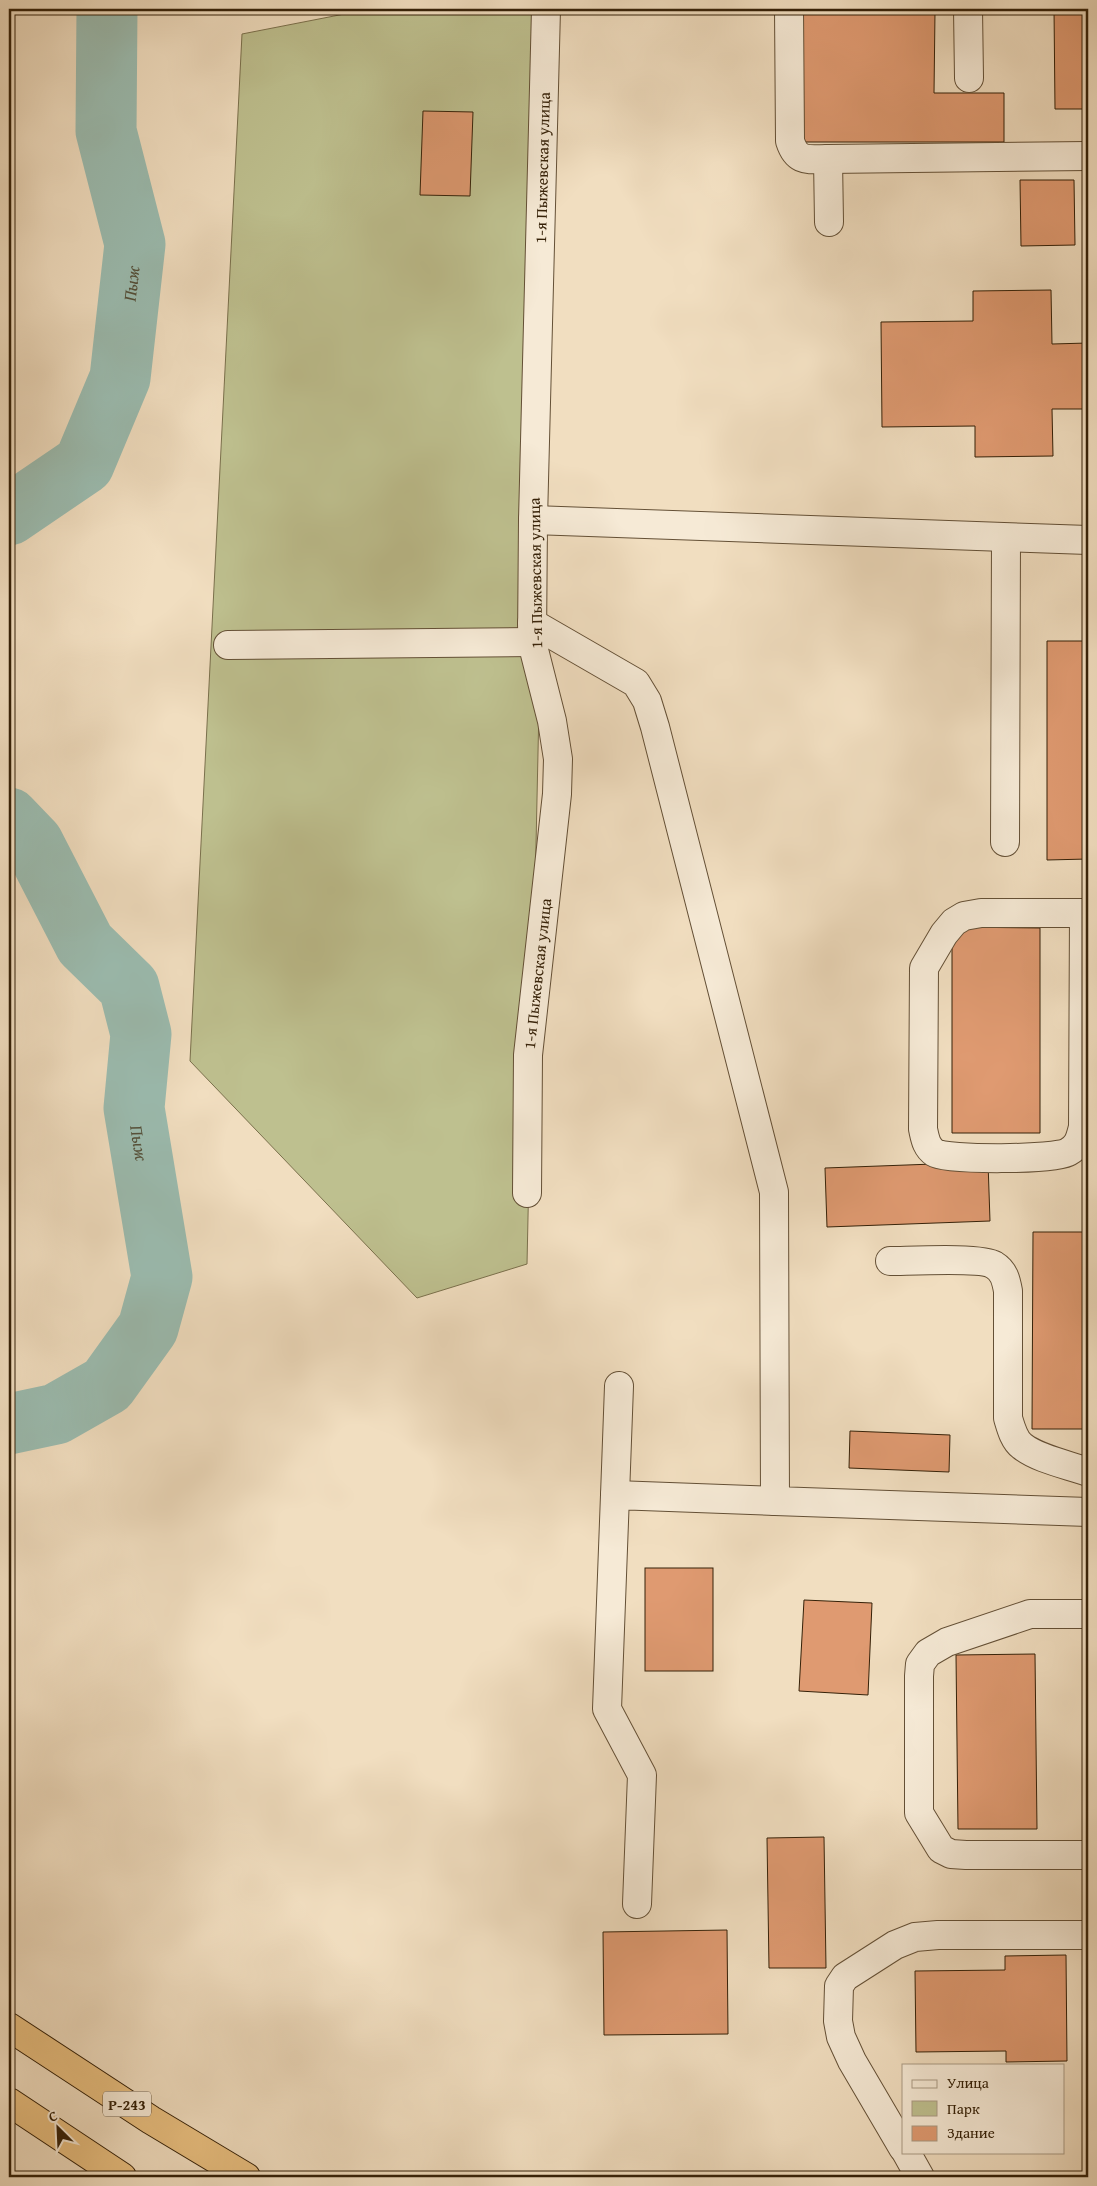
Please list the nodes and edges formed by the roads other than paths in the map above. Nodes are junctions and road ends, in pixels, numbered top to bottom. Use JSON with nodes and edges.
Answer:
{"nodes":[{"id":1,"x":546,"y":9,"type":"edge"},
{"id":2,"x":789,"y":9,"type":"edge"},
{"id":3,"x":968,"y":9,"type":"edge"},
{"id":4,"x":969,"y":78,"type":"dead end"},
{"id":5,"x":1088,"y":156,"type":"edge"},
{"id":6,"x":828,"y":160,"type":"junction"},
{"id":7,"x":829,"y":222,"type":"dead end"},
{"id":8,"x":533,"y":520,"type":"junction"},
{"id":9,"x":1006,"y":538,"type":"junction"},
{"id":10,"x":1088,"y":540,"type":"edge"},
{"id":11,"x":532,"y":633,"type":"junction"},
{"id":12,"x":228,"y":645,"type":"dead end"},
{"id":13,"x":1005,"y":842,"type":"dead end"},
{"id":14,"x":1086,"y":913,"type":"edge"},
{"id":15,"x":527,"y":1192,"type":"dead end"},
{"id":16,"x":890,"y":1261,"type":"dead end"},
{"id":17,"x":619,"y":1386,"type":"dead end"},
{"id":18,"x":1088,"y":1472,"type":"edge"},
{"id":19,"x":615,"y":1496,"type":"junction"},
{"id":20,"x":775,"y":1501,"type":"junction"},
{"id":21,"x":1088,"y":1512,"type":"edge"},
{"id":22,"x":1088,"y":1614,"type":"edge"},
{"id":23,"x":1088,"y":1855,"type":"edge"},
{"id":24,"x":638,"y":1904,"type":"dead end"},
{"id":25,"x":1088,"y":1935,"type":"edge"},
{"id":26,"x":9,"y":2027,"type":"edge"},
{"id":27,"x":9,"y":2102,"type":"edge"},
{"id":28,"x":902,"y":2146,"type":"edge"},
{"id":29,"x":907,"y":2154,"type":"edge"},
{"id":30,"x":122,"y":2177,"type":"edge"},
{"id":31,"x":246,"y":2177,"type":"edge"},
{"id":32,"x":920,"y":2177,"type":"edge"}],
"edges":[{"from":1,"to":8,"type":"street","name":"1-я Пыжевская улица"},
{"from":2,"to":6,"type":"street"},
{"from":3,"to":4,"type":"street"},
{"from":5,"to":6,"type":"street"},
{"from":6,"to":7,"type":"street"},
{"from":8,"to":9,"type":"street"},
{"from":8,"to":11,"type":"street","name":"1-я Пыжевская улица"},
{"from":9,"to":10,"type":"street"},
{"from":9,"to":13,"type":"street"},
{"from":11,"to":12,"type":"street"},
{"from":11,"to":15,"type":"street","name":"1-я Пыжевская улица"},
{"from":11,"to":20,"type":"street"},
{"from":14,"to":14,"type":"street"},
{"from":16,"to":18,"type":"street"},
{"from":17,"to":19,"type":"street"},
{"from":19,"to":20,"type":"street"},
{"from":19,"to":24,"type":"street"},
{"from":20,"to":21,"type":"street"},
{"from":22,"to":23,"type":"street"},
{"from":25,"to":28,"type":"street"},
{"from":26,"to":31,"type":"highway","number":"Р-243"},
{"from":27,"to":30,"type":"highway"},
{"from":29,"to":32,"type":"street"}]}
